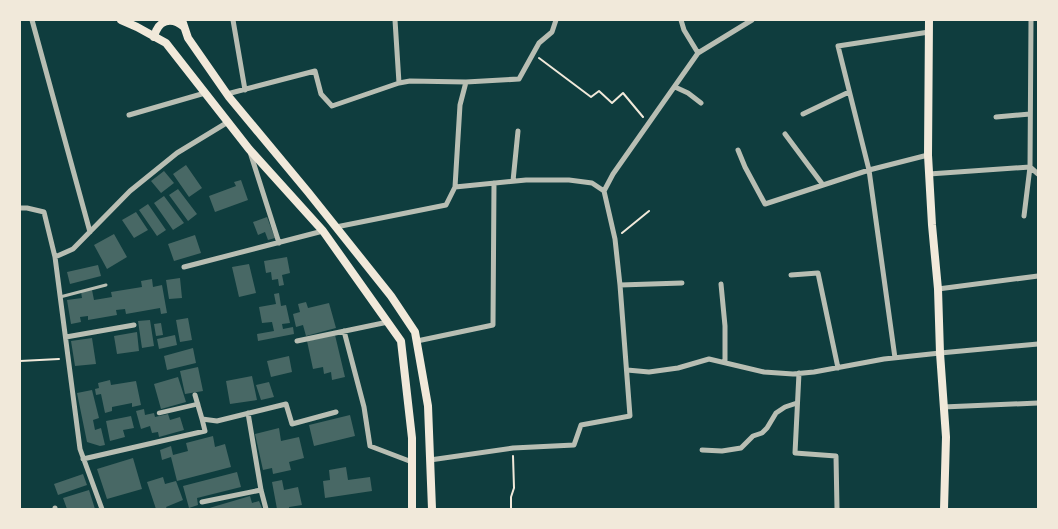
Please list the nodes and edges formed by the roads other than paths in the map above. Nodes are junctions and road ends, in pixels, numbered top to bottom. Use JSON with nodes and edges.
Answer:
{"nodes":[{"id":1,"x":32,"y":20,"type":"edge"},
{"id":2,"x":121,"y":20,"type":"edge"},
{"id":3,"x":233,"y":20,"type":"edge"},
{"id":4,"x":395,"y":20,"type":"edge"},
{"id":5,"x":556,"y":20,"type":"edge"},
{"id":6,"x":681,"y":20,"type":"edge"},
{"id":7,"x":752,"y":20,"type":"edge"},
{"id":8,"x":928,"y":20,"type":"edge"},
{"id":9,"x":1030,"y":20,"type":"edge"},
{"id":10,"x":183,"y":24,"type":"edge"},
{"id":11,"x":1031,"y":29,"type":"junction"},
{"id":12,"x":1038,"y":29,"type":"edge"},
{"id":13,"x":928,"y":32,"type":"junction"},
{"id":14,"x":154,"y":36,"type":"junction"},
{"id":15,"x":698,"y":53,"type":"junction"},
{"id":16,"x":466,"y":82,"type":"junction"},
{"id":17,"x":399,"y":83,"type":"junction"},
{"id":18,"x":675,"y":87,"type":"junction"},
{"id":19,"x":245,"y":90,"type":"junction"},
{"id":20,"x":849,"y":92,"type":"junction"},
{"id":21,"x":205,"y":93,"type":"junction"},
{"id":22,"x":227,"y":94,"type":"junction"},
{"id":23,"x":702,"y":103,"type":"dead end"},
{"id":24,"x":803,"y":114,"type":"dead end"},
{"id":25,"x":1030,"y":114,"type":"junction"},
{"id":26,"x":129,"y":115,"type":"dead end"},
{"id":27,"x":996,"y":116,"type":"dead end"},
{"id":28,"x":228,"y":122,"type":"junction"},
{"id":29,"x":1030,"y":124,"type":"junction"},
{"id":30,"x":1038,"y":124,"type":"edge"},
{"id":31,"x":518,"y":131,"type":"dead end"},
{"id":32,"x":785,"y":134,"type":"dead end"},
{"id":33,"x":249,"y":149,"type":"junction"},
{"id":34,"x":738,"y":150,"type":"dead end"},
{"id":35,"x":928,"y":156,"type":"junction"},
{"id":36,"x":1030,"y":167,"type":"junction"},
{"id":37,"x":869,"y":170,"type":"junction"},
{"id":38,"x":929,"y":174,"type":"junction"},
{"id":39,"x":1038,"y":174,"type":"edge"},
{"id":40,"x":513,"y":181,"type":"junction"},
{"id":41,"x":494,"y":183,"type":"junction"},
{"id":42,"x":823,"y":185,"type":"junction"},
{"id":43,"x":455,"y":187,"type":"junction"},
{"id":44,"x":604,"y":191,"type":"junction"},
{"id":45,"x":20,"y":208,"type":"edge"},
{"id":46,"x":1024,"y":216,"type":"dead end"},
{"id":47,"x":336,"y":227,"type":"junction"},
{"id":48,"x":323,"y":231,"type":"junction"},
{"id":49,"x":90,"y":232,"type":"junction"},
{"id":50,"x":279,"y":243,"type":"junction"},
{"id":51,"x":55,"y":257,"type":"junction"},
{"id":52,"x":184,"y":267,"type":"dead end"},
{"id":53,"x":791,"y":275,"type":"dead end"},
{"id":54,"x":1038,"y":276,"type":"edge"},
{"id":55,"x":682,"y":283,"type":"dead end"},
{"id":56,"x":620,"y":284,"type":"junction"},
{"id":57,"x":720,"y":284,"type":"dead end"},
{"id":58,"x":106,"y":285,"type":"dead end"},
{"id":59,"x":938,"y":289,"type":"junction"},
{"id":60,"x":60,"y":297,"type":"junction"},
{"id":61,"x":388,"y":322,"type":"junction"},
{"id":62,"x":134,"y":326,"type":"dead end"},
{"id":63,"x":344,"y":331,"type":"junction"},
{"id":64,"x":66,"y":336,"type":"junction"},
{"id":65,"x":297,"y":341,"type":"dead end"},
{"id":66,"x":417,"y":341,"type":"junction"},
{"id":67,"x":1038,"y":344,"type":"edge"},
{"id":68,"x":940,"y":352,"type":"junction"},
{"id":69,"x":895,"y":358,"type":"junction"},
{"id":70,"x":725,"y":362,"type":"junction"},
{"id":71,"x":838,"y":368,"type":"junction"},
{"id":72,"x":627,"y":370,"type":"junction"},
{"id":73,"x":799,"y":373,"type":"junction"},
{"id":74,"x":195,"y":395,"type":"dead end"},
{"id":75,"x":798,"y":403,"type":"junction"},
{"id":76,"x":1038,"y":403,"type":"edge"},
{"id":77,"x":198,"y":404,"type":"junction"},
{"id":78,"x":944,"y":407,"type":"junction"},
{"id":79,"x":336,"y":412,"type":"dead end"},
{"id":80,"x":159,"y":413,"type":"dead end"},
{"id":81,"x":248,"y":413,"type":"junction"},
{"id":82,"x":202,"y":419,"type":"junction"},
{"id":83,"x":702,"y":450,"type":"dead end"},
{"id":84,"x":83,"y":459,"type":"junction"},
{"id":85,"x":430,"y":460,"type":"junction"},
{"id":86,"x":412,"y":462,"type":"junction"},
{"id":87,"x":261,"y":490,"type":"junction"},
{"id":88,"x":202,"y":502,"type":"dead end"},
{"id":89,"x":102,"y":509,"type":"edge"},
{"id":90,"x":266,"y":509,"type":"edge"},
{"id":91,"x":412,"y":509,"type":"edge"},
{"id":92,"x":432,"y":509,"type":"edge"},
{"id":93,"x":837,"y":509,"type":"edge"},
{"id":94,"x":944,"y":509,"type":"edge"}],
"edges":[{"from":1,"to":49,"type":"street"},
{"from":2,"to":14,"type":"main road"},
{"from":3,"to":19,"type":"street"},
{"from":4,"to":17,"type":"street"},
{"from":5,"to":16,"type":"street"},
{"from":6,"to":15,"type":"street"},
{"from":7,"to":15,"type":"street"},
{"from":8,"to":13,"type":"main road"},
{"from":9,"to":11,"type":"street"},
{"from":10,"to":14,"type":"main road"},
{"from":10,"to":22,"type":"main road"},
{"from":11,"to":12,"type":"street"},
{"from":11,"to":25,"type":"street"},
{"from":13,"to":20,"type":"street"},
{"from":13,"to":35,"type":"main road"},
{"from":14,"to":21,"type":"main road"},
{"from":15,"to":18,"type":"street"},
{"from":16,"to":17,"type":"street"},
{"from":16,"to":43,"type":"street"},
{"from":17,"to":19,"type":"street"},
{"from":18,"to":23,"type":"street"},
{"from":18,"to":44,"type":"street"},
{"from":19,"to":22,"type":"street"},
{"from":20,"to":24,"type":"street"},
{"from":20,"to":37,"type":"street"},
{"from":21,"to":26,"type":"street"},
{"from":21,"to":28,"type":"main road"},
{"from":22,"to":47,"type":"main road"},
{"from":25,"to":27,"type":"street"},
{"from":25,"to":29,"type":"street"},
{"from":28,"to":33,"type":"main road"},
{"from":28,"to":49,"type":"street"},
{"from":29,"to":30,"type":"street"},
{"from":29,"to":36,"type":"street"},
{"from":31,"to":40,"type":"street"},
{"from":32,"to":42,"type":"street"},
{"from":33,"to":48,"type":"main road"},
{"from":33,"to":50,"type":"street"},
{"from":34,"to":42,"type":"street"},
{"from":35,"to":37,"type":"street"},
{"from":35,"to":38,"type":"main road"},
{"from":36,"to":38,"type":"street"},
{"from":36,"to":39,"type":"street"},
{"from":36,"to":46,"type":"street"},
{"from":37,"to":42,"type":"street"},
{"from":37,"to":69,"type":"street"},
{"from":38,"to":59,"type":"main road"},
{"from":40,"to":41,"type":"street"},
{"from":40,"to":44,"type":"street"},
{"from":41,"to":43,"type":"street"},
{"from":41,"to":66,"type":"street"},
{"from":43,"to":47,"type":"street"},
{"from":44,"to":56,"type":"street"},
{"from":45,"to":51,"type":"street"},
{"from":47,"to":66,"type":"main road"},
{"from":48,"to":50,"type":"street"},
{"from":48,"to":61,"type":"main road"},
{"from":49,"to":51,"type":"street"},
{"from":50,"to":52,"type":"street"},
{"from":51,"to":60,"type":"street"},
{"from":53,"to":71,"type":"street"},
{"from":54,"to":59,"type":"street"},
{"from":55,"to":56,"type":"street"},
{"from":56,"to":72,"type":"street"},
{"from":57,"to":70,"type":"street"},
{"from":58,"to":60,"type":"lane"},
{"from":59,"to":68,"type":"main road"},
{"from":60,"to":64,"type":"street"},
{"from":61,"to":63,"type":"street"},
{"from":61,"to":86,"type":"main road"},
{"from":62,"to":64,"type":"street"},
{"from":63,"to":65,"type":"street"},
{"from":63,"to":86,"type":"street"},
{"from":64,"to":84,"type":"street"},
{"from":66,"to":85,"type":"main road"},
{"from":67,"to":68,"type":"street"},
{"from":68,"to":69,"type":"street"},
{"from":68,"to":78,"type":"main road"},
{"from":69,"to":71,"type":"street"},
{"from":70,"to":72,"type":"street"},
{"from":70,"to":73,"type":"street"},
{"from":71,"to":73,"type":"street"},
{"from":72,"to":85,"type":"street"},
{"from":73,"to":75,"type":"street"},
{"from":74,"to":77,"type":"street"},
{"from":75,"to":83,"type":"street"},
{"from":75,"to":93,"type":"street"},
{"from":76,"to":78,"type":"street"},
{"from":77,"to":80,"type":"street"},
{"from":77,"to":82,"type":"street"},
{"from":78,"to":94,"type":"main road"},
{"from":79,"to":81,"type":"street"},
{"from":81,"to":82,"type":"street"},
{"from":81,"to":87,"type":"street"},
{"from":82,"to":84,"type":"street"},
{"from":84,"to":89,"type":"street"},
{"from":85,"to":92,"type":"main road"},
{"from":86,"to":91,"type":"main road"},
{"from":87,"to":88,"type":"street"},
{"from":87,"to":90,"type":"street"}]}
